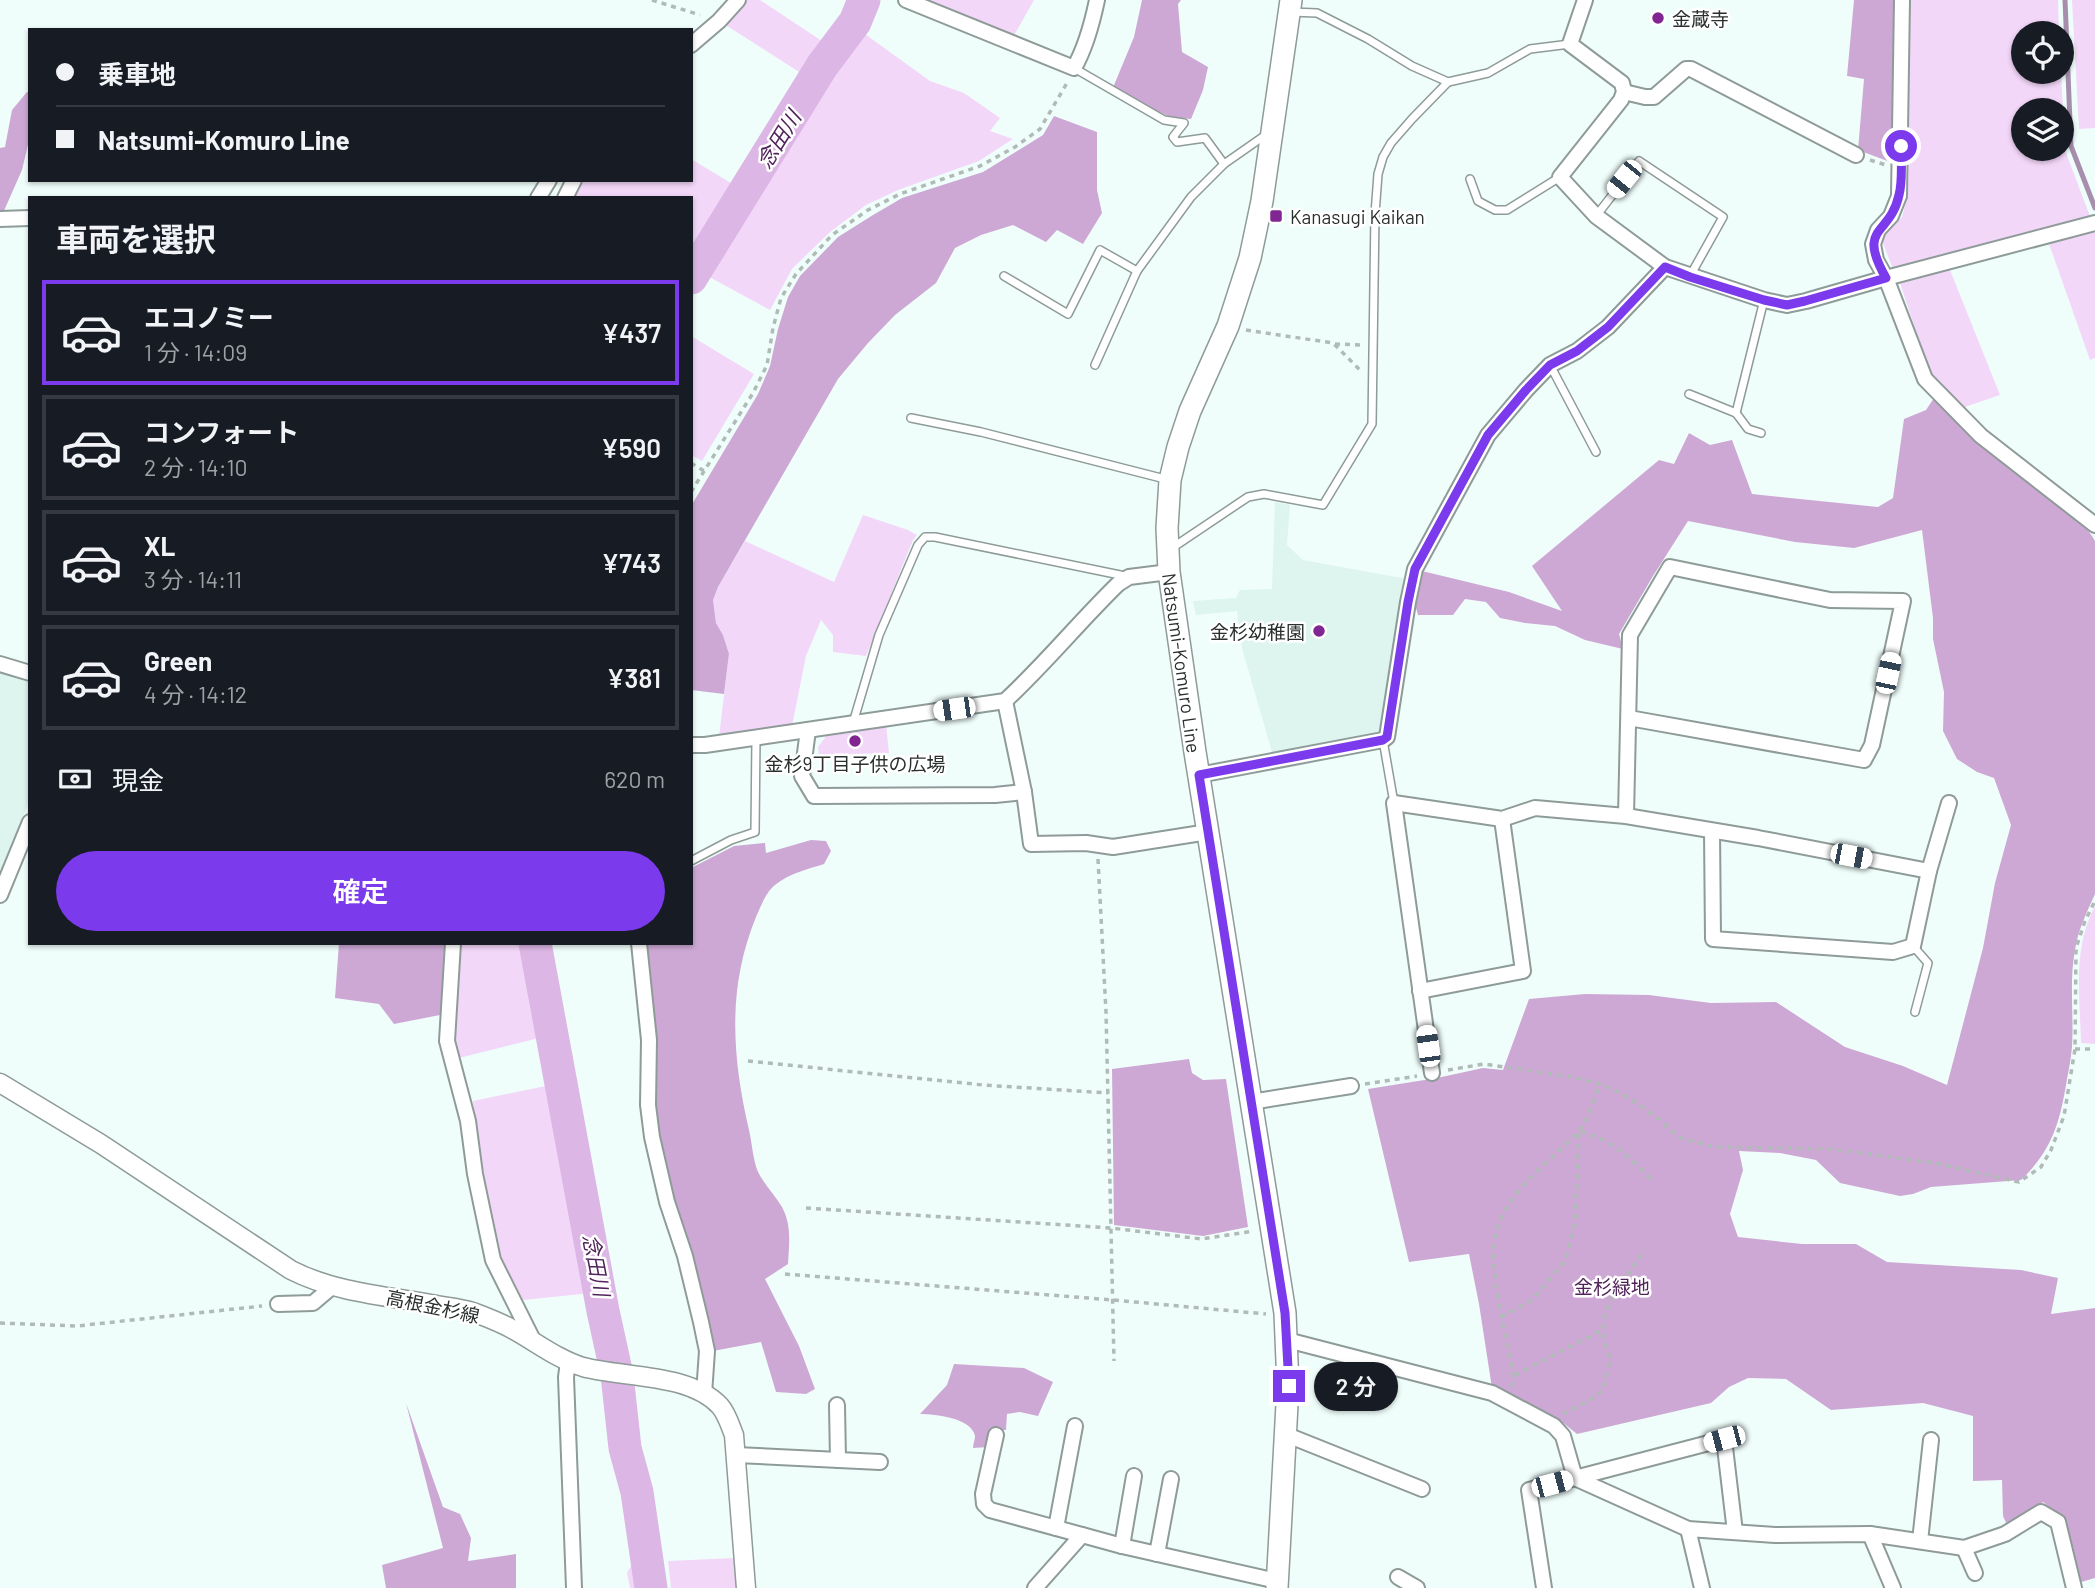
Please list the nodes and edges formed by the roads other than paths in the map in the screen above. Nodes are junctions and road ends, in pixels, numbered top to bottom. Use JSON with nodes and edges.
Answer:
{"nodes":[{"id":1,"x":738,"y":0,"type":"edge"},
{"id":2,"x":905,"y":0,"type":"edge"},
{"id":3,"x":1097,"y":0,"type":"edge"},
{"id":4,"x":1585,"y":0,"type":"edge"},
{"id":5,"x":1902,"y":0,"type":"edge"},
{"id":6,"x":1290,"y":6,"type":"edge"},
{"id":7,"x":693,"y":43,"type":"edge"},
{"id":8,"x":1570,"y":44,"type":"junction"},
{"id":9,"x":1074,"y":68,"type":"junction"},
{"id":10,"x":1448,"y":82,"type":"junction"},
{"id":11,"x":1624,"y":92,"type":"junction"},
{"id":12,"x":1273,"y":130,"type":"junction"},
{"id":13,"x":1856,"y":155,"type":"road end"},
{"id":14,"x":1224,"y":164,"type":"junction"},
{"id":15,"x":1560,"y":177,"type":"junction"},
{"id":16,"x":1470,"y":179,"type":"dead end"},
{"id":17,"x":1595,"y":216,"type":"junction"},
{"id":18,"x":28,"y":218,"type":"edge"},
{"id":19,"x":0,"y":219,"type":"edge"},
{"id":20,"x":2094,"y":223,"type":"edge"},
{"id":21,"x":1665,"y":267,"type":"junction"},
{"id":22,"x":1137,"y":271,"type":"junction"},
{"id":23,"x":1004,"y":276,"type":"dead end"},
{"id":24,"x":1690,"y":277,"type":"junction"},
{"id":25,"x":1886,"y":278,"type":"junction"},
{"id":26,"x":1764,"y":300,"type":"junction"},
{"id":27,"x":1095,"y":365,"type":"dead end"},
{"id":28,"x":1550,"y":365,"type":"junction"},
{"id":29,"x":1689,"y":394,"type":"dead end"},
{"id":30,"x":1736,"y":413,"type":"junction"},
{"id":31,"x":911,"y":418,"type":"dead end"},
{"id":32,"x":1761,"y":433,"type":"dead end"},
{"id":33,"x":1596,"y":452,"type":"dead end"},
{"id":34,"x":1170,"y":480,"type":"junction"},
{"id":35,"x":2095,"y":525,"type":"edge"},
{"id":36,"x":1168,"y":562,"type":"junction"},
{"id":37,"x":1129,"y":577,"type":"junction"},
{"id":38,"x":0,"y":664,"type":"edge"},
{"id":39,"x":28,"y":672,"type":"edge"},
{"id":40,"x":1005,"y":701,"type":"junction"},
{"id":41,"x":1629,"y":718,"type":"junction"},
{"id":42,"x":853,"y":724,"type":"junction"},
{"id":43,"x":808,"y":730,"type":"junction"},
{"id":44,"x":756,"y":738,"type":"junction"},
{"id":45,"x":1383,"y":740,"type":"junction"},
{"id":46,"x":693,"y":745,"type":"edge"},
{"id":47,"x":1199,"y":775,"type":"junction"},
{"id":48,"x":1024,"y":792,"type":"junction"},
{"id":49,"x":1394,"y":803,"type":"junction"},
{"id":50,"x":1949,"y":803,"type":"dead end"},
{"id":51,"x":1626,"y":816,"type":"junction"},
{"id":52,"x":1502,"y":819,"type":"junction"},
{"id":53,"x":28,"y":827,"type":"edge"},
{"id":54,"x":1712,"y":831,"type":"junction"},
{"id":55,"x":1208,"y":832,"type":"junction"},
{"id":56,"x":693,"y":860,"type":"edge"},
{"id":57,"x":1929,"y":871,"type":"junction"},
{"id":58,"x":0,"y":895,"type":"edge"},
{"id":59,"x":453,"y":945,"type":"edge"},
{"id":60,"x":639,"y":945,"type":"edge"},
{"id":61,"x":1913,"y":946,"type":"junction"},
{"id":62,"x":1420,"y":991,"type":"junction"},
{"id":63,"x":1916,"y":1012,"type":"dead end"},
{"id":64,"x":1432,"y":1073,"type":"road end"},
{"id":65,"x":0,"y":1083,"type":"edge"},
{"id":66,"x":1351,"y":1086,"type":"road end"},
{"id":67,"x":1251,"y":1102,"type":"junction"},
{"id":68,"x":333,"y":1286,"type":"junction"},
{"id":69,"x":278,"y":1304,"type":"road end"},
{"id":70,"x":1287,"y":1340,"type":"junction"},
{"id":71,"x":534,"y":1342,"type":"junction"},
{"id":72,"x":574,"y":1364,"type":"junction"},
{"id":73,"x":696,"y":1390,"type":"junction"},
{"id":74,"x":837,"y":1405,"type":"dead end"},
{"id":75,"x":1076,"y":1426,"type":"dead end"},
{"id":76,"x":996,"y":1435,"type":"dead end"},
{"id":77,"x":1287,"y":1435,"type":"junction"},
{"id":78,"x":1931,"y":1440,"type":"dead end"},
{"id":79,"x":736,"y":1455,"type":"junction"},
{"id":80,"x":838,"y":1460,"type":"junction"},
{"id":81,"x":880,"y":1462,"type":"dead end"},
{"id":82,"x":1134,"y":1476,"type":"dead end"},
{"id":83,"x":1575,"y":1478,"type":"junction"},
{"id":84,"x":1171,"y":1479,"type":"dead end"},
{"id":85,"x":1422,"y":1489,"type":"dead end"},
{"id":86,"x":1056,"y":1528,"type":"junction"},
{"id":87,"x":1688,"y":1529,"type":"junction"},
{"id":88,"x":1735,"y":1532,"type":"junction"},
{"id":89,"x":1870,"y":1534,"type":"junction"},
{"id":90,"x":1082,"y":1535,"type":"junction"},
{"id":91,"x":1920,"y":1541,"type":"junction"},
{"id":92,"x":1122,"y":1546,"type":"junction"},
{"id":93,"x":1964,"y":1548,"type":"junction"},
{"id":94,"x":1157,"y":1554,"type":"junction"},
{"id":95,"x":1975,"y":1573,"type":"dead end"},
{"id":96,"x":1398,"y":1577,"type":"dead end"},
{"id":97,"x":1277,"y":1585,"type":"edge"},
{"id":98,"x":574,"y":1588,"type":"edge"},
{"id":99,"x":746,"y":1588,"type":"edge"},
{"id":100,"x":1035,"y":1588,"type":"edge"},
{"id":101,"x":1417,"y":1588,"type":"edge"},
{"id":102,"x":1544,"y":1588,"type":"edge"},
{"id":103,"x":1702,"y":1588,"type":"edge"},
{"id":104,"x":1893,"y":1588,"type":"edge"},
{"id":105,"x":2074,"y":1588,"type":"edge"}],
"edges":[{"from":1,"to":7,"type":"street"},
{"from":2,"to":9,"type":"street"},
{"from":3,"to":9,"type":"street"},
{"from":4,"to":8,"type":"street"},
{"from":5,"to":25,"type":"street"},
{"from":6,"to":10,"type":"lane"},
{"from":6,"to":12,"type":"main road","name":"Natsumi-Komuro Line"},
{"from":8,"to":10,"type":"lane"},
{"from":8,"to":11,"type":"street"},
{"from":9,"to":14,"type":"lane"},
{"from":10,"to":36,"type":"lane"},
{"from":11,"to":13,"type":"street"},
{"from":11,"to":15,"type":"street"},
{"from":12,"to":14,"type":"lane"},
{"from":12,"to":34,"type":"main road","name":"Natsumi-Komuro Line"},
{"from":14,"to":22,"type":"lane"},
{"from":15,"to":16,"type":"lane"},
{"from":15,"to":17,"type":"street"},
{"from":17,"to":21,"type":"street"},
{"from":17,"to":24,"type":"lane"},
{"from":18,"to":19,"type":"street"},
{"from":20,"to":25,"type":"street"},
{"from":21,"to":24,"type":"street"},
{"from":21,"to":28,"type":"street"},
{"from":22,"to":23,"type":"lane"},
{"from":22,"to":27,"type":"lane"},
{"from":24,"to":26,"type":"street"},
{"from":25,"to":26,"type":"street"},
{"from":25,"to":35,"type":"street"},
{"from":26,"to":30,"type":"lane"},
{"from":28,"to":33,"type":"lane"},
{"from":28,"to":45,"type":"street"},
{"from":29,"to":30,"type":"lane"},
{"from":30,"to":32,"type":"lane"},
{"from":31,"to":34,"type":"lane"},
{"from":34,"to":36,"type":"main road","name":"Natsumi-Komuro Line"},
{"from":36,"to":37,"type":"street"},
{"from":36,"to":47,"type":"main road","name":"Natsumi-Komuro Line"},
{"from":37,"to":40,"type":"street"},
{"from":37,"to":42,"type":"lane"},
{"from":38,"to":39,"type":"street"},
{"from":40,"to":42,"type":"street"},
{"from":40,"to":48,"type":"street"},
{"from":41,"to":41,"type":"street"},
{"from":41,"to":51,"type":"street"},
{"from":42,"to":43,"type":"street"},
{"from":43,"to":44,"type":"street"},
{"from":43,"to":48,"type":"street"},
{"from":44,"to":46,"type":"street"},
{"from":44,"to":56,"type":"lane"},
{"from":45,"to":47,"type":"street"},
{"from":45,"to":49,"type":"lane"},
{"from":47,"to":55,"type":"main road","name":"Natsumi-Komuro Line"},
{"from":48,"to":55,"type":"street"},
{"from":49,"to":52,"type":"street"},
{"from":49,"to":62,"type":"street"},
{"from":50,"to":57,"type":"street"},
{"from":51,"to":52,"type":"street"},
{"from":51,"to":54,"type":"street"},
{"from":52,"to":62,"type":"street"},
{"from":53,"to":58,"type":"street"},
{"from":54,"to":57,"type":"street"},
{"from":54,"to":61,"type":"street"},
{"from":55,"to":67,"type":"main road","name":"Natsumi-Komuro Line"},
{"from":57,"to":61,"type":"street"},
{"from":59,"to":71,"type":"street"},
{"from":60,"to":73,"type":"street"},
{"from":61,"to":63,"type":"lane"},
{"from":62,"to":64,"type":"street"},
{"from":65,"to":68,"type":"street","name":"高根金杉線"},
{"from":66,"to":67,"type":"street"},
{"from":67,"to":70,"type":"main road","name":"Natsumi-Komuro Line"},
{"from":68,"to":69,"type":"street"},
{"from":68,"to":71,"type":"street","name":"高根金杉線"},
{"from":70,"to":77,"type":"main road","name":"Natsumi-Komuro Line"},
{"from":70,"to":83,"type":"street"},
{"from":71,"to":72,"type":"street","name":"高根金杉線"},
{"from":72,"to":73,"type":"street","name":"高根金杉線"},
{"from":72,"to":98,"type":"street"},
{"from":73,"to":79,"type":"street"},
{"from":74,"to":80,"type":"street"},
{"from":75,"to":86,"type":"street"},
{"from":76,"to":86,"type":"street"},
{"from":77,"to":85,"type":"street"},
{"from":77,"to":97,"type":"main road","name":"Natsumi-Komuro Line"},
{"from":78,"to":91,"type":"street"},
{"from":79,"to":80,"type":"street"},
{"from":79,"to":99,"type":"street"},
{"from":80,"to":81,"type":"street"},
{"from":82,"to":92,"type":"street"},
{"from":83,"to":87,"type":"street"},
{"from":83,"to":88,"type":"street"},
{"from":83,"to":102,"type":"street"},
{"from":84,"to":94,"type":"street"},
{"from":86,"to":90,"type":"street"},
{"from":87,"to":88,"type":"street"},
{"from":87,"to":103,"type":"street"},
{"from":88,"to":89,"type":"street"},
{"from":89,"to":91,"type":"street"},
{"from":89,"to":104,"type":"street"},
{"from":90,"to":92,"type":"street"},
{"from":90,"to":100,"type":"street"},
{"from":91,"to":93,"type":"street"},
{"from":92,"to":94,"type":"street"},
{"from":93,"to":95,"type":"street"},
{"from":93,"to":105,"type":"street"},
{"from":94,"to":97,"type":"street"},
{"from":96,"to":101,"type":"street"}]}
